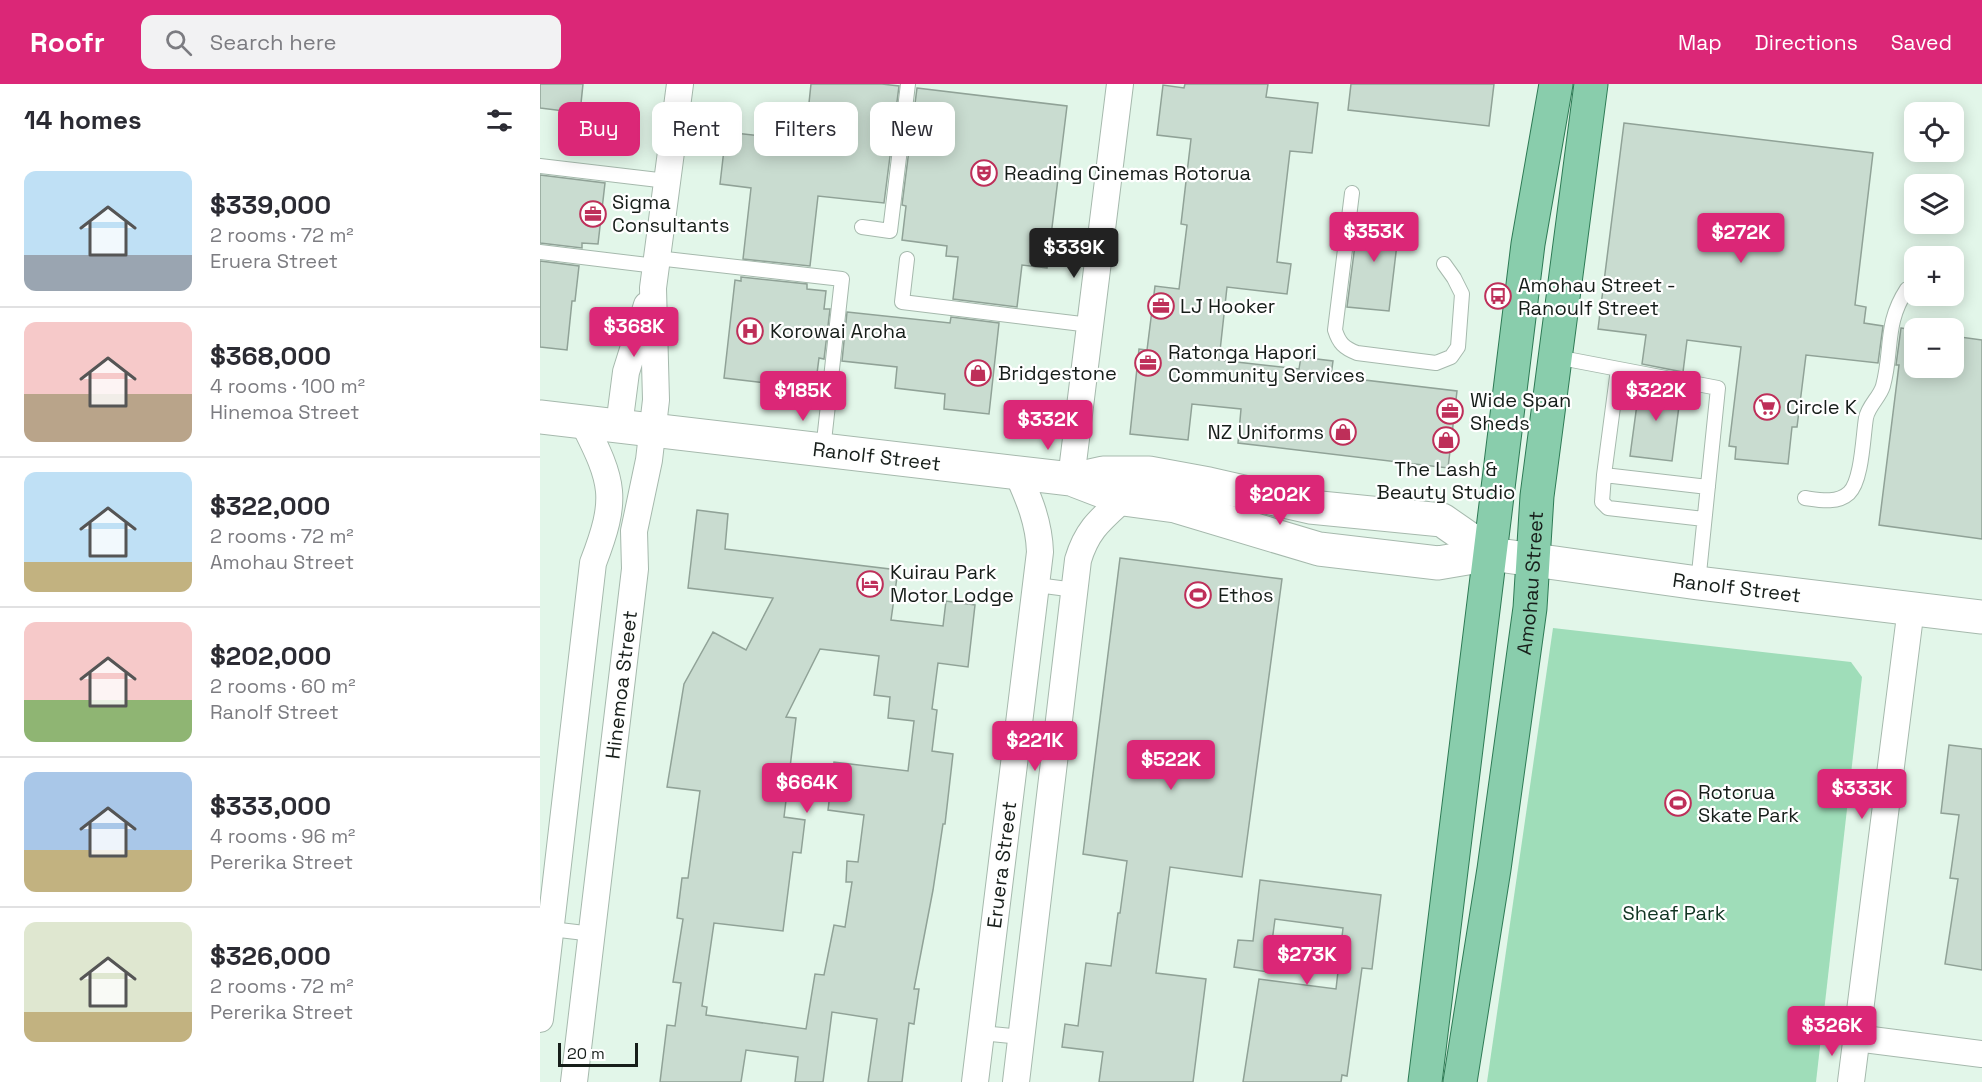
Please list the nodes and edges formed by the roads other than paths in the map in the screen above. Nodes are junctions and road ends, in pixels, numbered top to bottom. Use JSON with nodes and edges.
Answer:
{"nodes":[{"id":1,"x":680,"y":84,"type":"edge"},
{"id":2,"x":908,"y":84,"type":"edge"},
{"id":3,"x":1120,"y":84,"type":"edge"},
{"id":4,"x":1556,"y":84,"type":"edge"},
{"id":5,"x":1591,"y":84,"type":"edge"},
{"id":6,"x":540,"y":166,"type":"edge"},
{"id":7,"x":667,"y":181,"type":"junction"},
{"id":8,"x":1352,"y":193,"type":"dead end"},
{"id":9,"x":862,"y":227,"type":"dead end"},
{"id":10,"x":540,"y":252,"type":"edge"},
{"id":11,"x":907,"y":258,"type":"dead end"},
{"id":12,"x":1444,"y":264,"type":"dead end"},
{"id":13,"x":655,"y":270,"type":"junction"},
{"id":14,"x":1904,"y":295,"type":"edge"},
{"id":15,"x":1090,"y":326,"type":"junction"},
{"id":16,"x":1556,"y":357,"type":"junction"},
{"id":17,"x":1618,"y":369,"type":"junction"},
{"id":18,"x":540,"y":417,"type":"edge"},
{"id":19,"x":583,"y":422,"type":"junction"},
{"id":20,"x":619,"y":426,"type":"junction"},
{"id":21,"x":653,"y":430,"type":"junction"},
{"id":22,"x":823,"y":450,"type":"junction"},
{"id":23,"x":1017,"y":472,"type":"junction"},
{"id":24,"x":1604,"y":475,"type":"junction"},
{"id":25,"x":1071,"y":479,"type":"junction"},
{"id":26,"x":1708,"y":487,"type":"junction"},
{"id":27,"x":1805,"y":498,"type":"dead end"},
{"id":28,"x":1123,"y":499,"type":"junction"},
{"id":29,"x":1704,"y":519,"type":"junction"},
{"id":30,"x":620,"y":530,"type":"junction"},
{"id":31,"x":1491,"y":554,"type":"junction"},
{"id":32,"x":1532,"y":560,"type":"junction"},
{"id":33,"x":1698,"y":583,"type":"junction"},
{"id":34,"x":1037,"y":585,"type":"junction"},
{"id":35,"x":1075,"y":590,"type":"junction"},
{"id":36,"x":1911,"y":608,"type":"junction"},
{"id":37,"x":1982,"y":617,"type":"edge"},
{"id":38,"x":1452,"y":864,"type":"junction"},
{"id":39,"x":1494,"y":869,"type":"junction"},
{"id":40,"x":551,"y":929,"type":"junction"},
{"id":41,"x":593,"y":934,"type":"junction"},
{"id":42,"x":540,"y":1019,"type":"edge"},
{"id":43,"x":981,"y":1033,"type":"junction"},
{"id":44,"x":1022,"y":1037,"type":"junction"},
{"id":45,"x":1856,"y":1038,"type":"junction"},
{"id":46,"x":1982,"y":1054,"type":"edge"},
{"id":47,"x":574,"y":1082,"type":"edge"},
{"id":48,"x":975,"y":1082,"type":"edge"},
{"id":49,"x":1016,"y":1082,"type":"edge"},
{"id":50,"x":1425,"y":1082,"type":"edge"},
{"id":51,"x":1461,"y":1082,"type":"edge"},
{"id":52,"x":1851,"y":1082,"type":"edge"}],
"edges":[{"from":1,"to":7,"type":"street","name":"Hinemoa Street"},
{"from":2,"to":9,"type":"lane"},
{"from":3,"to":15,"type":"street"},
{"from":4,"to":31,"type":"main road","name":"Amohau Street"},
{"from":5,"to":16,"type":"main road","name":"Amohau Street"},
{"from":6,"to":7,"type":"lane"},
{"from":7,"to":13,"type":"street","name":"Hinemoa Street"},
{"from":8,"to":12,"type":"lane"},
{"from":10,"to":13,"type":"lane"},
{"from":11,"to":15,"type":"lane"},
{"from":13,"to":20,"type":"street","name":"Hinemoa Street"},
{"from":13,"to":21,"type":"street","name":"Hinemoa Street"},
{"from":13,"to":22,"type":"lane"},
{"from":14,"to":27,"type":"lane"},
{"from":15,"to":25,"type":"street"},
{"from":16,"to":17,"type":"lane"},
{"from":16,"to":32,"type":"main road","name":"Amohau Street"},
{"from":17,"to":24,"type":"lane"},
{"from":17,"to":26,"type":"lane"},
{"from":18,"to":19,"type":"main road","name":"Ranolf Street"},
{"from":19,"to":20,"type":"main road","name":"Ranolf Street"},
{"from":19,"to":30,"type":"street","name":"Hinemoa Street"},
{"from":20,"to":21,"type":"main road","name":"Ranolf Street"},
{"from":21,"to":22,"type":"main road","name":"Ranolf Street"},
{"from":21,"to":30,"type":"street","name":"Hinemoa Street"},
{"from":22,"to":23,"type":"main road","name":"Ranolf Street"},
{"from":23,"to":25,"type":"main road","name":"Ranolf Street"},
{"from":23,"to":34,"type":"street","name":"Eruera Street"},
{"from":24,"to":26,"type":"lane"},
{"from":24,"to":29,"type":"lane"},
{"from":25,"to":28,"type":"main road","name":"Ranolf Street"},
{"from":25,"to":31,"type":"main road","name":"Ranolf Street"},
{"from":26,"to":29,"type":"lane"},
{"from":28,"to":31,"type":"main road","name":"Ranolf Street"},
{"from":28,"to":35,"type":"street","name":"Eruera Street"},
{"from":29,"to":33,"type":"lane"},
{"from":30,"to":40,"type":"street","name":"Hinemoa Street"},
{"from":30,"to":41,"type":"street","name":"Hinemoa Street"},
{"from":31,"to":32,"type":"main road","name":"Ranolf Street"},
{"from":31,"to":38,"type":"main road","name":"Amohau Street"},
{"from":32,"to":33,"type":"main road","name":"Ranolf Street"},
{"from":32,"to":39,"type":"main road","name":"Amohau Street"},
{"from":33,"to":36,"type":"main road","name":"Ranolf Street"},
{"from":34,"to":35,"type":"lane"},
{"from":34,"to":43,"type":"street","name":"Eruera Street"},
{"from":35,"to":44,"type":"street","name":"Eruera Street"},
{"from":36,"to":37,"type":"main road","name":"Ranolf Street"},
{"from":36,"to":45,"type":"street"},
{"from":38,"to":39,"type":"main road"},
{"from":38,"to":50,"type":"main road","name":"Amohau Street"},
{"from":39,"to":51,"type":"main road","name":"Amohau Street"},
{"from":40,"to":41,"type":"lane"},
{"from":40,"to":42,"type":"street","name":"Hinemoa Street"},
{"from":41,"to":47,"type":"street","name":"Hinemoa Street"},
{"from":43,"to":44,"type":"lane"},
{"from":43,"to":48,"type":"street","name":"Eruera Street"},
{"from":44,"to":49,"type":"street","name":"Eruera Street"},
{"from":45,"to":46,"type":"street"},
{"from":45,"to":52,"type":"street"}]}
